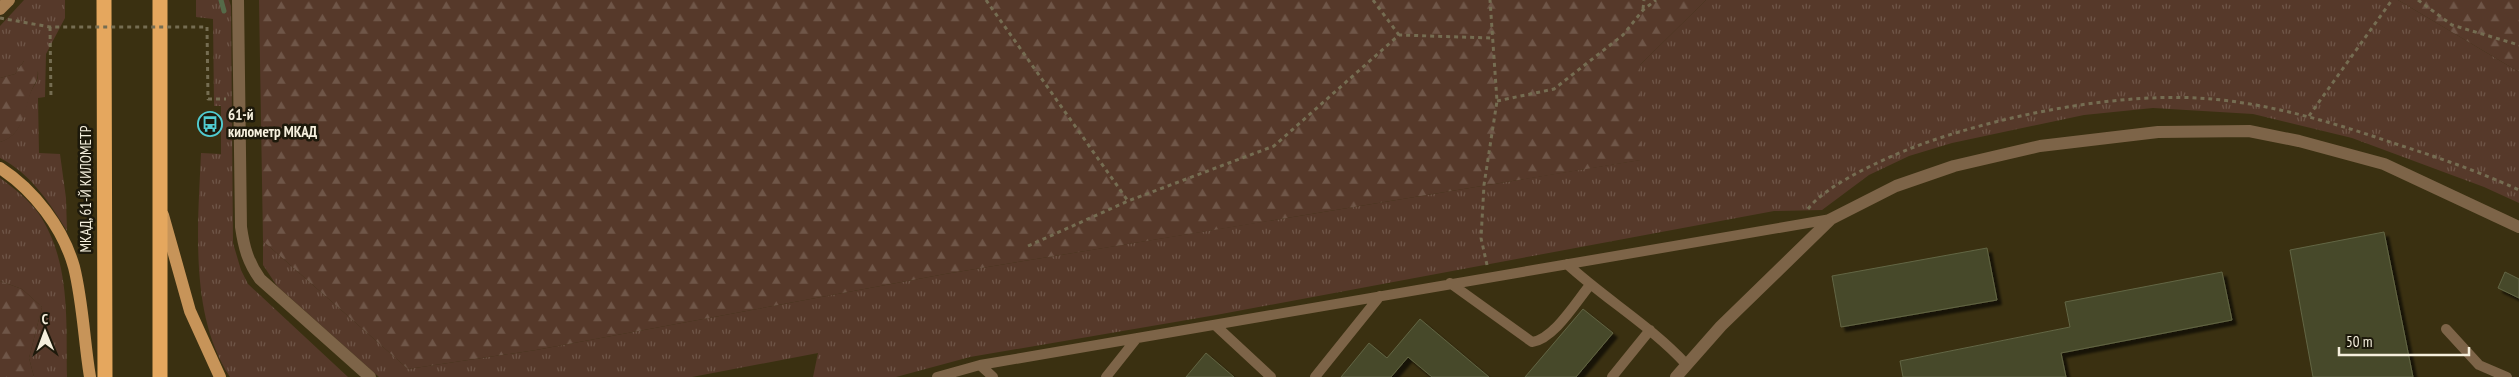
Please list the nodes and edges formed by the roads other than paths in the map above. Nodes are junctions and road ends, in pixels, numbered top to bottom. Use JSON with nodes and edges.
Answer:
{"nodes":[{"id":1,"x":8,"y":0,"type":"edge"},
{"id":2,"x":104,"y":0,"type":"edge"},
{"id":3,"x":160,"y":0,"type":"edge"},
{"id":4,"x":238,"y":0,"type":"edge"},
{"id":5,"x":0,"y":9,"type":"edge"},
{"id":6,"x":0,"y":168,"type":"edge"},
{"id":7,"x":160,"y":205,"type":"junction"},
{"id":8,"x":1831,"y":218,"type":"junction"},
{"id":9,"x":2519,"y":227,"type":"edge"},
{"id":10,"x":1567,"y":264,"type":"junction"},
{"id":11,"x":1450,"y":283,"type":"junction"},
{"id":12,"x":1590,"y":285,"type":"junction"},
{"id":13,"x":1380,"y":296,"type":"junction"},
{"id":14,"x":1215,"y":325,"type":"junction"},
{"id":15,"x":2446,"y":329,"type":"dead end"},
{"id":16,"x":1650,"y":330,"type":"junction"},
{"id":17,"x":1137,"y":338,"type":"junction"},
{"id":18,"x":1686,"y":364,"type":"junction"},
{"id":19,"x":980,"y":365,"type":"junction"},
{"id":20,"x":90,"y":377,"type":"edge"},
{"id":21,"x":105,"y":377,"type":"edge"},
{"id":22,"x":160,"y":377,"type":"edge"},
{"id":23,"x":220,"y":377,"type":"edge"},
{"id":24,"x":370,"y":377,"type":"edge"},
{"id":25,"x":938,"y":377,"type":"edge"},
{"id":26,"x":993,"y":377,"type":"edge"},
{"id":27,"x":1106,"y":377,"type":"edge"},
{"id":28,"x":1271,"y":377,"type":"edge"},
{"id":29,"x":1314,"y":377,"type":"edge"},
{"id":30,"x":1612,"y":377,"type":"edge"},
{"id":31,"x":1676,"y":377,"type":"edge"},
{"id":32,"x":2507,"y":377,"type":"edge"}],
"edges":[{"from":1,"to":5,"type":"street"},
{"from":2,"to":21,"type":"highway","name":"МКАД, 61-Й КИЛОМЕТР"},
{"from":3,"to":7,"type":"highway"},
{"from":4,"to":24,"type":"street"},
{"from":6,"to":20,"type":"main road"},
{"from":7,"to":22,"type":"highway"},
{"from":7,"to":23,"type":"main road"},
{"from":8,"to":9,"type":"street"},
{"from":8,"to":10,"type":"lane"},
{"from":8,"to":18,"type":"street"},
{"from":10,"to":11,"type":"lane"},
{"from":10,"to":12,"type":"lane"},
{"from":11,"to":12,"type":"lane"},
{"from":11,"to":13,"type":"lane"},
{"from":12,"to":16,"type":"lane"},
{"from":13,"to":14,"type":"lane"},
{"from":13,"to":29,"type":"lane"},
{"from":14,"to":17,"type":"lane"},
{"from":14,"to":28,"type":"lane"},
{"from":15,"to":32,"type":"lane"},
{"from":16,"to":18,"type":"lane"},
{"from":16,"to":30,"type":"lane"},
{"from":17,"to":19,"type":"lane"},
{"from":17,"to":27,"type":"lane"},
{"from":18,"to":31,"type":"street"},
{"from":19,"to":25,"type":"lane"},
{"from":19,"to":26,"type":"lane"}]}
